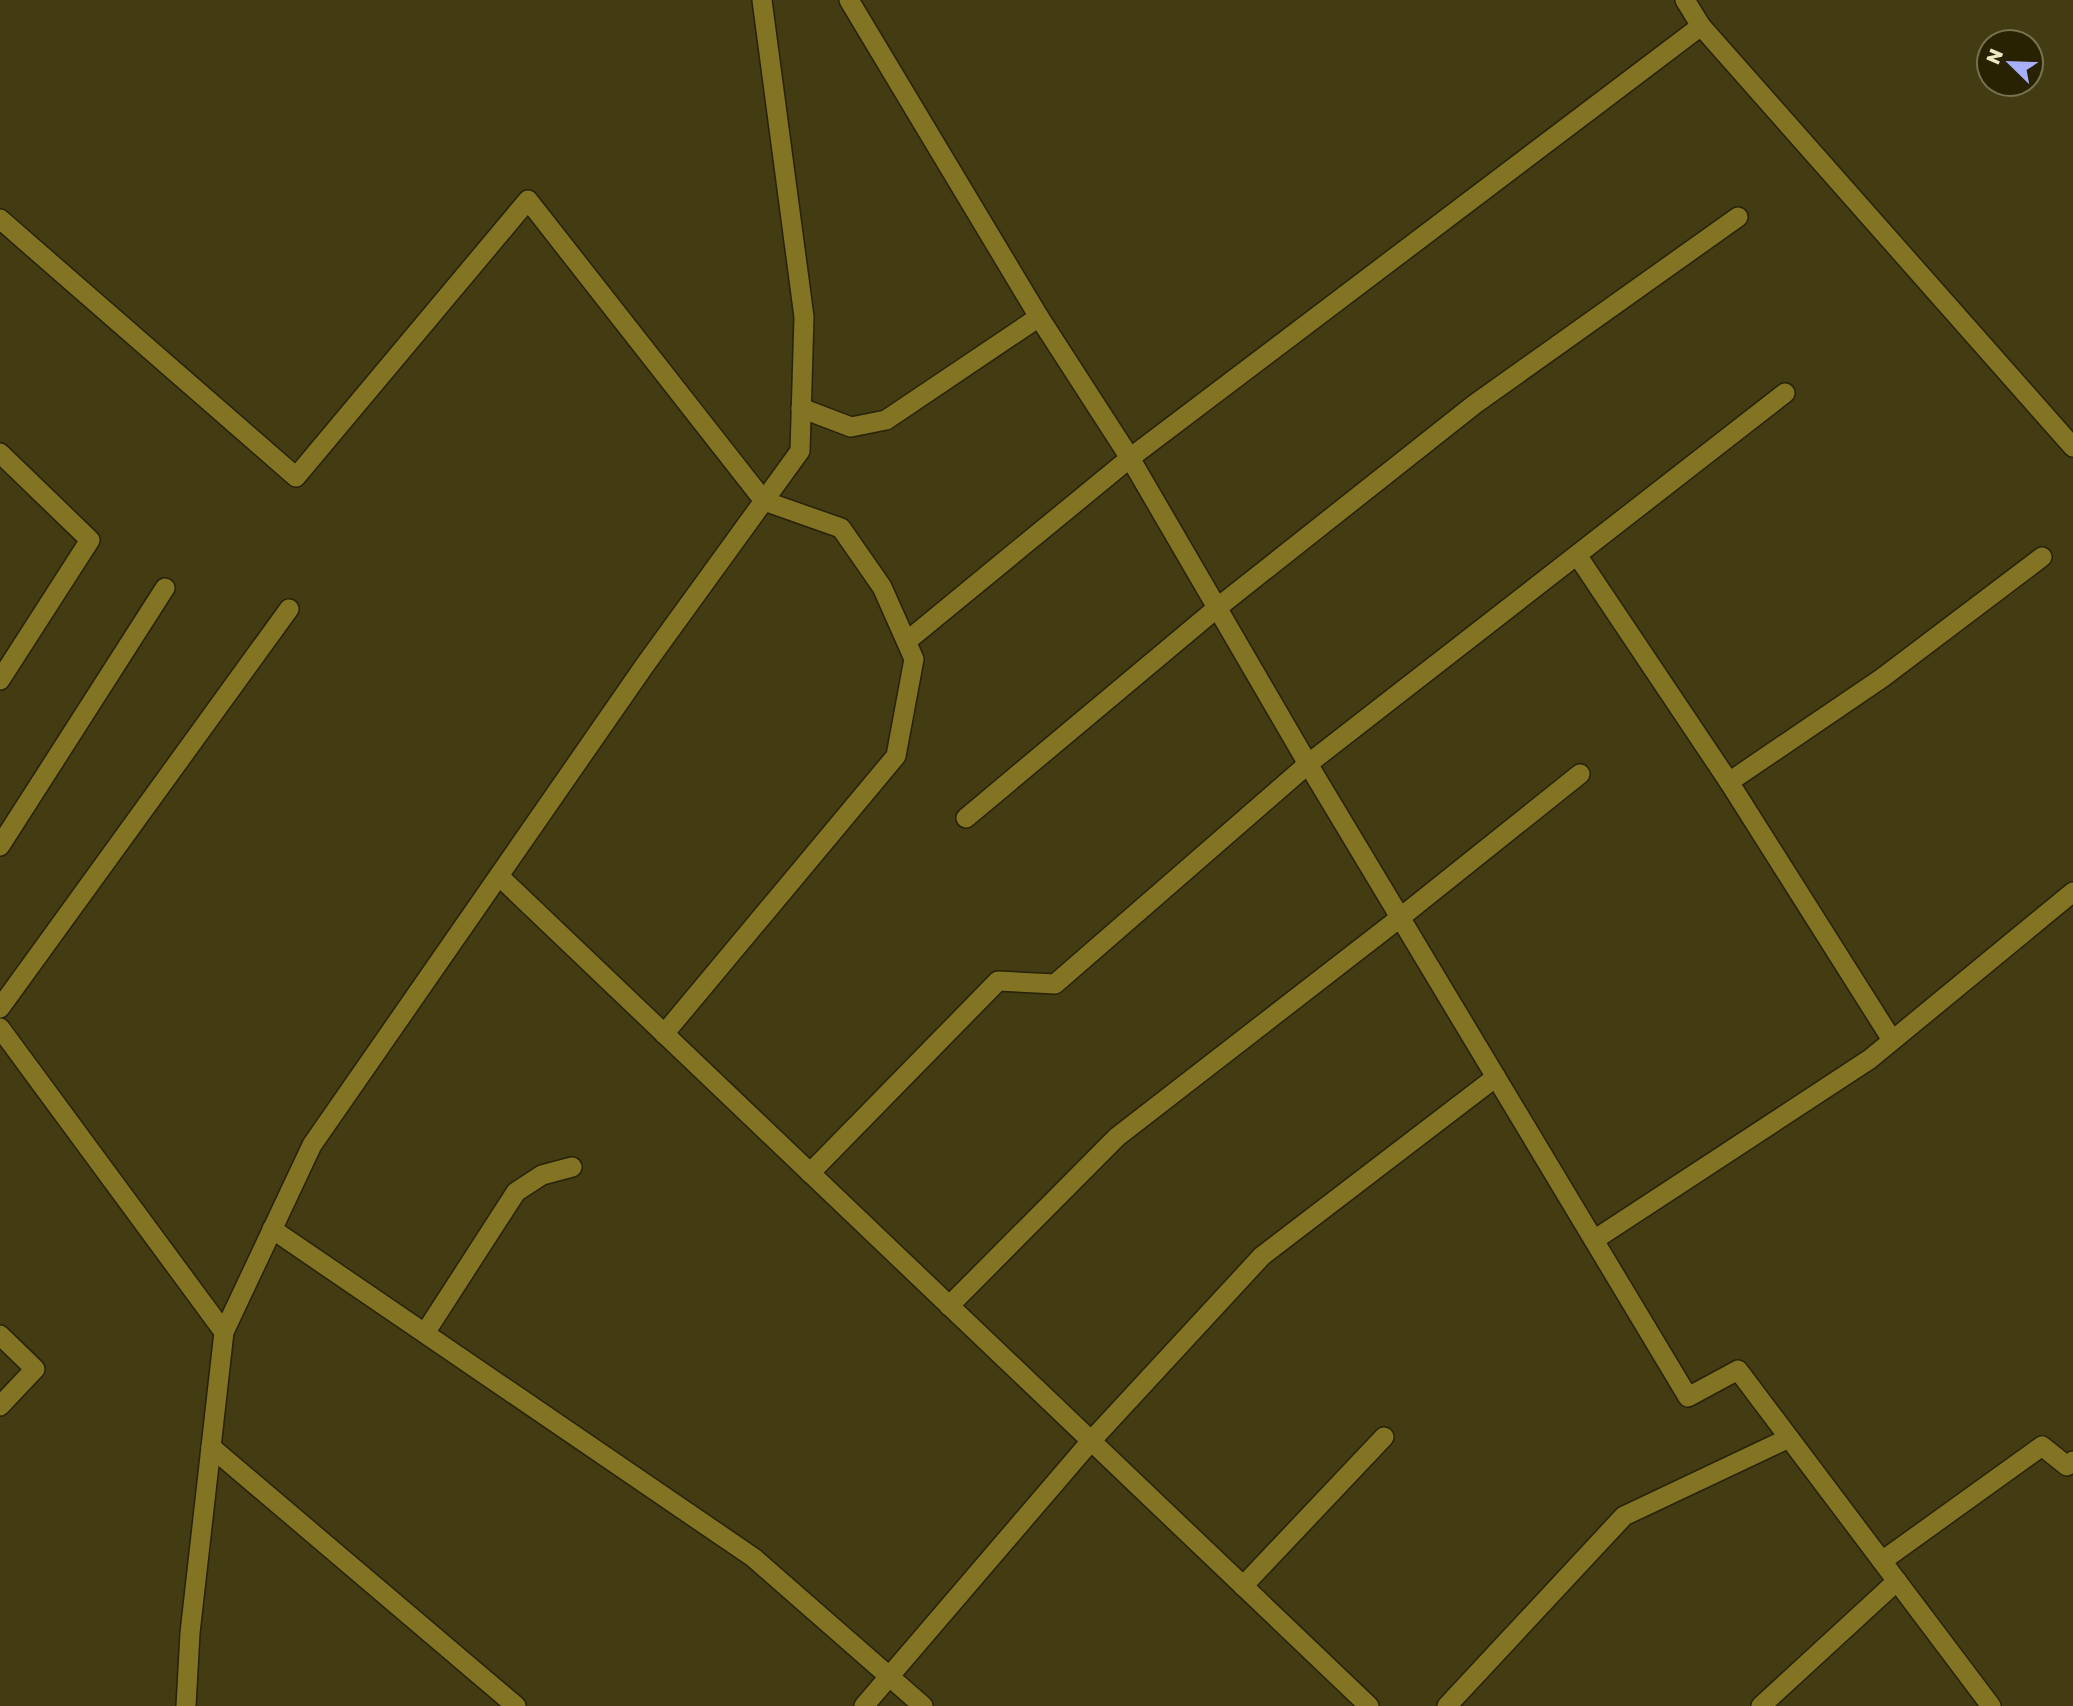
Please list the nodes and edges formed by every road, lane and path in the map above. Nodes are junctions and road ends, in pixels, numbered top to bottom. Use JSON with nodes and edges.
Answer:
{"nodes":[{"id":1,"x":762,"y":0,"type":"edge"},
{"id":2,"x":849,"y":0,"type":"edge"},
{"id":3,"x":1685,"y":0,"type":"edge"},
{"id":4,"x":1701,"y":26,"type":"junction"},
{"id":5,"x":1738,"y":217,"type":"dead end"},
{"id":6,"x":0,"y":219,"type":"edge"},
{"id":7,"x":1039,"y":317,"type":"junction"},
{"id":8,"x":1785,"y":393,"type":"dead end"},
{"id":9,"x":801,"y":408,"type":"junction"},
{"id":10,"x":2073,"y":447,"type":"edge"},
{"id":11,"x":0,"y":453,"type":"edge"},
{"id":12,"x":1130,"y":458,"type":"junction"},
{"id":13,"x":764,"y":501,"type":"junction"},
{"id":14,"x":1577,"y":555,"type":"junction"},
{"id":15,"x":2042,"y":557,"type":"dead end"},
{"id":16,"x":165,"y":588,"type":"dead end"},
{"id":17,"x":1217,"y":608,"type":"junction"},
{"id":18,"x":289,"y":609,"type":"dead end"},
{"id":19,"x":907,"y":641,"type":"junction"},
{"id":20,"x":0,"y":680,"type":"edge"},
{"id":21,"x":1308,"y":764,"type":"junction"},
{"id":22,"x":1580,"y":774,"type":"dead end"},
{"id":23,"x":1729,"y":782,"type":"junction"},
{"id":24,"x":966,"y":818,"type":"dead end"},
{"id":25,"x":0,"y":846,"type":"edge"},
{"id":26,"x":499,"y":876,"type":"junction"},
{"id":27,"x":2073,"y":892,"type":"edge"},
{"id":28,"x":1401,"y":917,"type":"junction"},
{"id":29,"x":0,"y":1008,"type":"edge"},
{"id":30,"x":0,"y":1028,"type":"edge"},
{"id":31,"x":664,"y":1034,"type":"junction"},
{"id":32,"x":1892,"y":1040,"type":"junction"},
{"id":33,"x":1496,"y":1077,"type":"junction"},
{"id":34,"x":572,"y":1167,"type":"dead end"},
{"id":35,"x":810,"y":1173,"type":"junction"},
{"id":36,"x":272,"y":1229,"type":"junction"},
{"id":37,"x":1594,"y":1240,"type":"junction"},
{"id":38,"x":949,"y":1306,"type":"junction"},
{"id":39,"x":225,"y":1332,"type":"junction"},
{"id":40,"x":425,"y":1333,"type":"junction"},
{"id":41,"x":0,"y":1335,"type":"edge"},
{"id":42,"x":0,"y":1406,"type":"edge"},
{"id":43,"x":1384,"y":1437,"type":"dead end"},
{"id":44,"x":1789,"y":1438,"type":"junction"},
{"id":45,"x":1091,"y":1441,"type":"junction"},
{"id":46,"x":211,"y":1447,"type":"junction"},
{"id":47,"x":2073,"y":1461,"type":"edge"},
{"id":48,"x":1882,"y":1561,"type":"junction"},
{"id":49,"x":1897,"y":1581,"type":"junction"},
{"id":50,"x":1243,"y":1586,"type":"junction"},
{"id":51,"x":890,"y":1676,"type":"junction"},
{"id":52,"x":186,"y":1706,"type":"edge"},
{"id":53,"x":516,"y":1706,"type":"edge"},
{"id":54,"x":864,"y":1706,"type":"edge"},
{"id":55,"x":923,"y":1706,"type":"edge"},
{"id":56,"x":1368,"y":1706,"type":"edge"},
{"id":57,"x":1447,"y":1706,"type":"edge"},
{"id":58,"x":1761,"y":1706,"type":"edge"},
{"id":59,"x":1991,"y":1706,"type":"edge"}],
"edges":[{"from":1,"to":9,"type":"street"},
{"from":2,"to":7,"type":"street"},
{"from":3,"to":4,"type":"street"},
{"from":4,"to":10,"type":"street"},
{"from":4,"to":12,"type":"street"},
{"from":5,"to":17,"type":"street"},
{"from":6,"to":13,"type":"street"},
{"from":7,"to":9,"type":"street"},
{"from":7,"to":12,"type":"street"},
{"from":8,"to":14,"type":"street"},
{"from":9,"to":13,"type":"street"},
{"from":11,"to":20,"type":"street"},
{"from":12,"to":17,"type":"street"},
{"from":12,"to":19,"type":"street"},
{"from":13,"to":19,"type":"street"},
{"from":13,"to":26,"type":"street"},
{"from":14,"to":21,"type":"street"},
{"from":14,"to":23,"type":"street"},
{"from":15,"to":23,"type":"street"},
{"from":16,"to":25,"type":"street"},
{"from":17,"to":21,"type":"street"},
{"from":17,"to":24,"type":"street"},
{"from":18,"to":29,"type":"street"},
{"from":19,"to":31,"type":"street"},
{"from":21,"to":28,"type":"street"},
{"from":21,"to":35,"type":"street"},
{"from":22,"to":28,"type":"street"},
{"from":23,"to":32,"type":"street"},
{"from":26,"to":31,"type":"street"},
{"from":26,"to":36,"type":"street"},
{"from":27,"to":32,"type":"street"},
{"from":28,"to":33,"type":"street"},
{"from":28,"to":38,"type":"street"},
{"from":30,"to":39,"type":"street"},
{"from":31,"to":35,"type":"street"},
{"from":32,"to":37,"type":"street"},
{"from":33,"to":37,"type":"street"},
{"from":33,"to":45,"type":"street"},
{"from":34,"to":40,"type":"street"},
{"from":35,"to":38,"type":"street"},
{"from":36,"to":39,"type":"street"},
{"from":36,"to":40,"type":"street"},
{"from":37,"to":44,"type":"street"},
{"from":38,"to":45,"type":"street"},
{"from":39,"to":46,"type":"street"},
{"from":40,"to":51,"type":"street"},
{"from":41,"to":42,"type":"street"},
{"from":43,"to":50,"type":"street"},
{"from":44,"to":48,"type":"street"},
{"from":44,"to":57,"type":"street"},
{"from":45,"to":50,"type":"street"},
{"from":45,"to":51,"type":"street"},
{"from":46,"to":52,"type":"street"},
{"from":46,"to":53,"type":"street"},
{"from":47,"to":48,"type":"street"},
{"from":48,"to":49,"type":"street"},
{"from":49,"to":58,"type":"street"},
{"from":49,"to":59,"type":"street"},
{"from":50,"to":56,"type":"street"},
{"from":51,"to":54,"type":"street"},
{"from":51,"to":55,"type":"street"}]}
